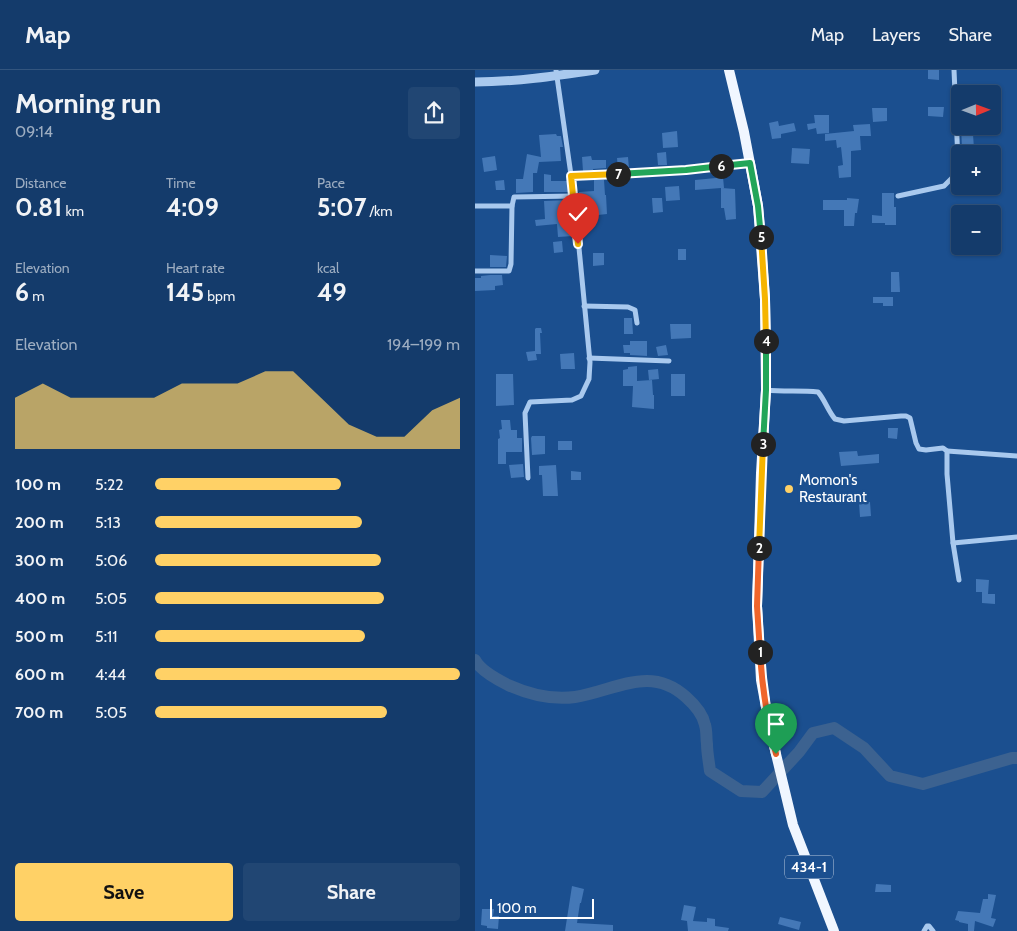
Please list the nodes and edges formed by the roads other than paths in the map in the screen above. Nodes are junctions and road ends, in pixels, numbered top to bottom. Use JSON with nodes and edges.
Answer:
{"nodes":[{"id":1,"x":595,"y":70,"type":"edge"},
{"id":2,"x":729,"y":70,"type":"edge"},
{"id":3,"x":954,"y":70,"type":"edge"},
{"id":4,"x":556,"y":73,"type":"edge"},
{"id":5,"x":475,"y":82,"type":"edge"},
{"id":6,"x":750,"y":163,"type":"junction"},
{"id":7,"x":571,"y":176,"type":"junction"},
{"id":8,"x":573,"y":196,"type":"junction"},
{"id":9,"x":898,"y":196,"type":"dead end"},
{"id":10,"x":475,"y":206,"type":"edge"},
{"id":11,"x":512,"y":206,"type":"junction"},
{"id":12,"x":475,"y":271,"type":"edge"},
{"id":13,"x":584,"y":306,"type":"junction"},
{"id":14,"x":637,"y":323,"type":"dead end"},
{"id":15,"x":589,"y":358,"type":"junction"},
{"id":16,"x":669,"y":361,"type":"dead end"},
{"id":17,"x":766,"y":390,"type":"junction"},
{"id":18,"x":947,"y":451,"type":"junction"},
{"id":19,"x":1017,"y":456,"type":"edge"},
{"id":20,"x":528,"y":478,"type":"dead end"},
{"id":21,"x":1017,"y":537,"type":"edge"},
{"id":22,"x":953,"y":543,"type":"junction"},
{"id":23,"x":959,"y":580,"type":"dead end"},
{"id":24,"x":834,"y":931,"type":"edge"},
{"id":25,"x":924,"y":931,"type":"edge"},
{"id":26,"x":933,"y":931,"type":"edge"}],
"edges":[{"from":1,"to":4,"type":"street"},
{"from":2,"to":6,"type":"main road","number":"434-1"},
{"from":3,"to":9,"type":"street"},
{"from":4,"to":5,"type":"street"},
{"from":4,"to":7,"type":"street"},
{"from":6,"to":7,"type":"street"},
{"from":6,"to":17,"type":"main road","number":"434-1"},
{"from":7,"to":8,"type":"street"},
{"from":8,"to":11,"type":"street"},
{"from":8,"to":13,"type":"street"},
{"from":10,"to":11,"type":"street"},
{"from":11,"to":12,"type":"street"},
{"from":13,"to":14,"type":"street"},
{"from":13,"to":15,"type":"street"},
{"from":15,"to":16,"type":"street"},
{"from":15,"to":20,"type":"street"},
{"from":17,"to":18,"type":"street"},
{"from":17,"to":24,"type":"main road","number":"434-1"},
{"from":18,"to":19,"type":"street"},
{"from":18,"to":22,"type":"street"},
{"from":21,"to":22,"type":"street"},
{"from":22,"to":23,"type":"street"},
{"from":25,"to":26,"type":"street"}]}
